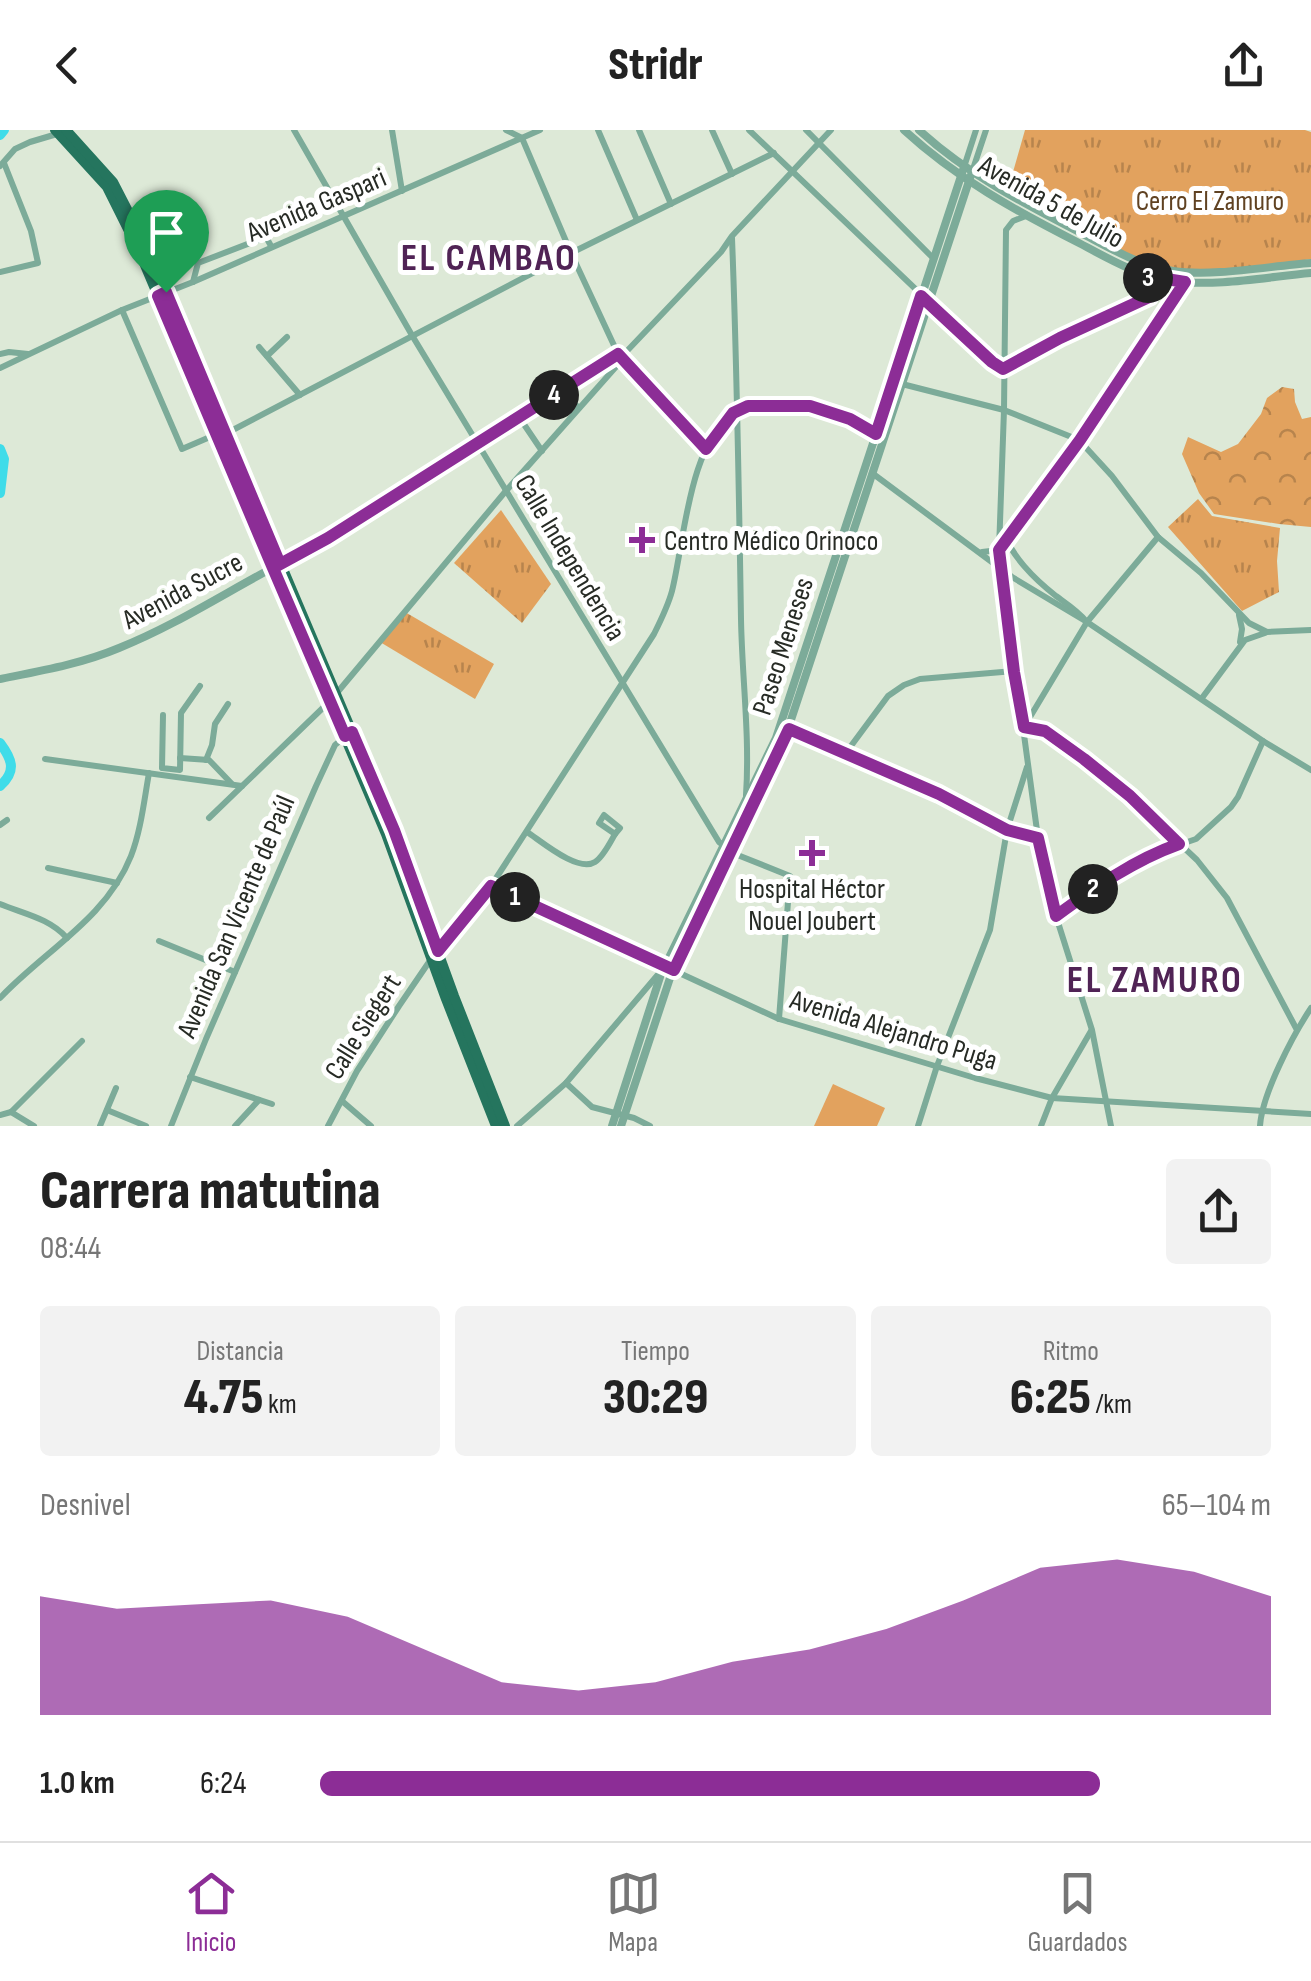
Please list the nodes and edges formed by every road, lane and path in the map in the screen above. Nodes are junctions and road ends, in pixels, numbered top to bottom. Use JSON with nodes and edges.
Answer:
{"nodes":[{"id":1,"x":86,"y":130,"type":"edge"},
{"id":2,"x":294,"y":130,"type":"edge"},
{"id":3,"x":392,"y":130,"type":"edge"},
{"id":4,"x":506,"y":130,"type":"edge"},
{"id":5,"x":540,"y":130,"type":"edge"},
{"id":6,"x":598,"y":130,"type":"edge"},
{"id":7,"x":639,"y":130,"type":"edge"},
{"id":8,"x":712,"y":130,"type":"edge"},
{"id":9,"x":749,"y":130,"type":"edge"},
{"id":10,"x":806,"y":130,"type":"edge"},
{"id":11,"x":831,"y":130,"type":"edge"},
{"id":12,"x":904,"y":130,"type":"edge"},
{"id":13,"x":918,"y":130,"type":"edge"},
{"id":14,"x":976,"y":130,"type":"edge"},
{"id":15,"x":986,"y":130,"type":"edge"},
{"id":16,"x":64,"y":133,"type":"edge"},
{"id":17,"x":522,"y":138,"type":"junction"},
{"id":18,"x":819,"y":142,"type":"junction"},
{"id":19,"x":774,"y":153,"type":"junction"},
{"id":20,"x":2,"y":165,"type":"edge"},
{"id":21,"x":968,"y":169,"type":"junction"},
{"id":22,"x":793,"y":170,"type":"junction"},
{"id":23,"x":732,"y":174,"type":"junction"},
{"id":24,"x":965,"y":179,"type":"junction"},
{"id":25,"x":402,"y":191,"type":"junction"},
{"id":26,"x":672,"y":204,"type":"junction"},
{"id":27,"x":344,"y":215,"type":"junction"},
{"id":28,"x":1027,"y":216,"type":"junction"},
{"id":29,"x":637,"y":220,"type":"junction"},
{"id":30,"x":732,"y":236,"type":"junction"},
{"id":31,"x":271,"y":246,"type":"junction"},
{"id":32,"x":571,"y":253,"type":"junction"},
{"id":33,"x":933,"y":258,"type":"junction"},
{"id":34,"x":1311,"y":263,"type":"edge"},
{"id":35,"x":0,"y":272,"type":"edge"},
{"id":36,"x":1311,"y":273,"type":"edge"},
{"id":37,"x":1148,"y":276,"type":"junction"},
{"id":38,"x":193,"y":282,"type":"junction"},
{"id":39,"x":1185,"y":282,"type":"junction"},
{"id":40,"x":162,"y":294,"type":"junction"},
{"id":41,"x":1149,"y":297,"type":"junction"},
{"id":42,"x":925,"y":299,"type":"junction"},
{"id":43,"x":122,"y":310,"type":"junction"},
{"id":44,"x":1163,"y":314,"type":"junction"},
{"id":45,"x":288,"y":337,"type":"dead end"},
{"id":46,"x":412,"y":338,"type":"junction"},
{"id":47,"x":260,"y":347,"type":"dead end"},
{"id":48,"x":0,"y":354,"type":"edge"},
{"id":49,"x":28,"y":354,"type":"junction"},
{"id":50,"x":622,"y":355,"type":"junction"},
{"id":51,"x":267,"y":356,"type":"junction"},
{"id":52,"x":0,"y":368,"type":"edge"},
{"id":53,"x":1003,"y":369,"type":"junction"},
{"id":54,"x":902,"y":384,"type":"junction"},
{"id":55,"x":561,"y":390,"type":"junction"},
{"id":56,"x":300,"y":395,"type":"junction"},
{"id":57,"x":579,"y":408,"type":"junction"},
{"id":58,"x":739,"y":409,"type":"junction"},
{"id":59,"x":1004,"y":410,"type":"junction"},
{"id":60,"x":519,"y":417,"type":"junction"},
{"id":61,"x":221,"y":434,"type":"junction"},
{"id":62,"x":876,"y":434,"type":"junction"},
{"id":63,"x":1080,"y":440,"type":"junction"},
{"id":64,"x":477,"y":442,"type":"junction"},
{"id":65,"x":706,"y":449,"type":"junction"},
{"id":66,"x":542,"y":452,"type":"junction"},
{"id":67,"x":872,"y":473,"type":"junction"},
{"id":68,"x":506,"y":492,"type":"junction"},
{"id":69,"x":1000,"y":527,"type":"junction"},
{"id":70,"x":1017,"y":528,"type":"junction"},
{"id":71,"x":1158,"y":537,"type":"junction"},
{"id":72,"x":1006,"y":542,"type":"junction"},
{"id":73,"x":980,"y":552,"type":"junction"},
{"id":74,"x":1000,"y":559,"type":"junction"},
{"id":75,"x":1021,"y":564,"type":"junction"},
{"id":76,"x":277,"y":566,"type":"junction"},
{"id":77,"x":1012,"y":577,"type":"junction"},
{"id":78,"x":1239,"y":614,"type":"junction"},
{"id":79,"x":1087,"y":622,"type":"junction"},
{"id":80,"x":1311,"y":630,"type":"edge"},
{"id":81,"x":1267,"y":632,"type":"junction"},
{"id":82,"x":1236,"y":650,"type":"junction"},
{"id":83,"x":1014,"y":672,"type":"junction"},
{"id":84,"x":0,"y":679,"type":"edge"},
{"id":85,"x":622,"y":684,"type":"junction"},
{"id":86,"x":200,"y":686,"type":"dead end"},
{"id":87,"x":333,"y":698,"type":"junction"},
{"id":88,"x":1202,"y":698,"type":"junction"},
{"id":89,"x":228,"y":704,"type":"dead end"},
{"id":90,"x":163,"y":715,"type":"dead end"},
{"id":91,"x":784,"y":727,"type":"junction"},
{"id":92,"x":1024,"y":727,"type":"junction"},
{"id":93,"x":348,"y":734,"type":"junction"},
{"id":94,"x":1263,"y":741,"type":"junction"},
{"id":95,"x":845,"y":754,"type":"junction"},
{"id":96,"x":180,"y":758,"type":"junction"},
{"id":97,"x":45,"y":759,"type":"dead end"},
{"id":98,"x":206,"y":760,"type":"junction"},
{"id":99,"x":1028,"y":766,"type":"junction"},
{"id":100,"x":1311,"y":770,"type":"edge"},
{"id":101,"x":149,"y":773,"type":"junction"},
{"id":102,"x":232,"y":784,"type":"junction"},
{"id":103,"x":242,"y":786,"type":"junction"},
{"id":104,"x":746,"y":800,"type":"junction"},
{"id":105,"x":210,"y":818,"type":"dead end"},
{"id":106,"x":1007,"y":830,"type":"junction"},
{"id":107,"x":526,"y":832,"type":"junction"},
{"id":108,"x":615,"y":834,"type":"dead end"},
{"id":109,"x":1038,"y":838,"type":"junction"},
{"id":110,"x":1179,"y":844,"type":"junction"},
{"id":111,"x":726,"y":848,"type":"junction"},
{"id":112,"x":48,"y":868,"type":"dead end"},
{"id":113,"x":116,"y":883,"type":"junction"},
{"id":114,"x":491,"y":886,"type":"junction"},
{"id":115,"x":0,"y":904,"type":"edge"},
{"id":116,"x":1056,"y":916,"type":"junction"},
{"id":117,"x":67,"y":938,"type":"junction"},
{"id":118,"x":159,"y":941,"type":"dead end"},
{"id":119,"x":435,"y":955,"type":"junction"},
{"id":120,"x":669,"y":968,"type":"junction"},
{"id":121,"x":235,"y":972,"type":"junction"},
{"id":122,"x":0,"y":998,"type":"edge"},
{"id":123,"x":1311,"y":1008,"type":"edge"},
{"id":124,"x":779,"y":1020,"type":"junction"},
{"id":125,"x":1092,"y":1030,"type":"junction"},
{"id":126,"x":1298,"y":1030,"type":"junction"},
{"id":127,"x":82,"y":1040,"type":"dead end"},
{"id":128,"x":937,"y":1066,"type":"junction"},
{"id":129,"x":190,"y":1077,"type":"junction"},
{"id":130,"x":566,"y":1083,"type":"junction"},
{"id":131,"x":116,"y":1088,"type":"dead end"},
{"id":132,"x":1052,"y":1098,"type":"junction"},
{"id":133,"x":259,"y":1100,"type":"junction"},
{"id":134,"x":342,"y":1101,"type":"junction"},
{"id":135,"x":1106,"y":1101,"type":"junction"},
{"id":136,"x":272,"y":1104,"type":"dead end"},
{"id":137,"x":107,"y":1110,"type":"junction"},
{"id":138,"x":1261,"y":1111,"type":"junction"},
{"id":139,"x":11,"y":1112,"type":"junction"},
{"id":140,"x":620,"y":1114,"type":"junction"},
{"id":141,"x":1311,"y":1114,"type":"edge"},
{"id":142,"x":0,"y":1115,"type":"edge"},
{"id":143,"x":34,"y":1126,"type":"edge"},
{"id":144,"x":100,"y":1126,"type":"edge"},
{"id":145,"x":146,"y":1126,"type":"edge"},
{"id":146,"x":170,"y":1126,"type":"edge"},
{"id":147,"x":234,"y":1126,"type":"edge"},
{"id":148,"x":328,"y":1126,"type":"edge"},
{"id":149,"x":371,"y":1126,"type":"edge"},
{"id":150,"x":496,"y":1126,"type":"edge"},
{"id":151,"x":505,"y":1126,"type":"edge"},
{"id":152,"x":517,"y":1126,"type":"edge"},
{"id":153,"x":612,"y":1126,"type":"edge"},
{"id":154,"x":622,"y":1126,"type":"edge"},
{"id":155,"x":650,"y":1126,"type":"edge"},
{"id":156,"x":918,"y":1126,"type":"edge"},
{"id":157,"x":1041,"y":1126,"type":"edge"},
{"id":158,"x":1111,"y":1126,"type":"edge"},
{"id":159,"x":1260,"y":1126,"type":"edge"}],
"edges":[{"from":1,"to":16,"type":"street"},
{"from":2,"to":27,"type":"street","name":"Calle Independencia"},
{"from":3,"to":25,"type":"street"},
{"from":4,"to":17,"type":"street"},
{"from":5,"to":17,"type":"street","name":"Avenida Gaspari"},
{"from":6,"to":29,"type":"street"},
{"from":7,"to":26,"type":"street"},
{"from":8,"to":23,"type":"street"},
{"from":9,"to":19,"type":"street"},
{"from":10,"to":18,"type":"street"},
{"from":11,"to":18,"type":"street"},
{"from":12,"to":24,"type":"street","name":"Avenida 5 de Julio"},
{"from":13,"to":21,"type":"street","name":"Avenida 5 de Julio"},
{"from":14,"to":21,"type":"street"},
{"from":15,"to":21,"type":"street"},
{"from":16,"to":20,"type":"street"},
{"from":16,"to":40,"type":"main road"},
{"from":16,"to":40,"type":"main road"},
{"from":17,"to":25,"type":"street","name":"Avenida Gaspari"},
{"from":17,"to":32,"type":"street"},
{"from":18,"to":22,"type":"street"},
{"from":18,"to":33,"type":"street"},
{"from":19,"to":22,"type":"street"},
{"from":19,"to":23,"type":"street"},
{"from":20,"to":35,"type":"street"},
{"from":21,"to":24,"type":"street","name":"Paseo Meneses"},
{"from":21,"to":34,"type":"street","name":"Avenida 5 de Julio"},
{"from":22,"to":30,"type":"street"},
{"from":22,"to":42,"type":"street"},
{"from":23,"to":26,"type":"street"},
{"from":24,"to":28,"type":"street","name":"Avenida 5 de Julio"},
{"from":24,"to":33,"type":"street","name":"Paseo Meneses"},
{"from":24,"to":42,"type":"street","name":"Paseo Meneses"},
{"from":25,"to":27,"type":"street","name":"Avenida Gaspari"},
{"from":26,"to":29,"type":"street"},
{"from":27,"to":31,"type":"street","name":"Avenida Gaspari"},
{"from":27,"to":46,"type":"street","name":"Calle Independencia"},
{"from":28,"to":37,"type":"street","name":"Avenida 5 de Julio"},
{"from":28,"to":53,"type":"street"},
{"from":29,"to":32,"type":"street"},
{"from":30,"to":50,"type":"street"},
{"from":30,"to":58,"type":"street"},
{"from":31,"to":38,"type":"street","name":"Avenida Gaspari"},
{"from":31,"to":38,"type":"street"},
{"from":32,"to":46,"type":"street"},
{"from":32,"to":50,"type":"street"},
{"from":33,"to":42,"type":"street","name":"Paseo Meneses"},
{"from":36,"to":39,"type":"street","name":"Avenida 5 de Julio"},
{"from":37,"to":39,"type":"street","name":"Avenida 5 de Julio"},
{"from":37,"to":41,"type":"street"},
{"from":38,"to":40,"type":"street","name":"Avenida Gaspari"},
{"from":39,"to":44,"type":"street"},
{"from":40,"to":43,"type":"street","name":"Avenida Gaspari"},
{"from":40,"to":61,"type":"main road"},
{"from":41,"to":44,"type":"street"},
{"from":41,"to":53,"type":"street"},
{"from":42,"to":53,"type":"street"},
{"from":42,"to":54,"type":"street","name":"Paseo Meneses"},
{"from":42,"to":62,"type":"street","name":"Paseo Meneses"},
{"from":43,"to":49,"type":"street","name":"Avenida Gaspari"},
{"from":43,"to":61,"type":"street"},
{"from":44,"to":63,"type":"street"},
{"from":45,"to":51,"type":"street"},
{"from":46,"to":56,"type":"street"},
{"from":46,"to":64,"type":"street","name":"Calle Independencia"},
{"from":47,"to":51,"type":"street"},
{"from":48,"to":49,"type":"street"},
{"from":49,"to":52,"type":"street","name":"Avenida Gaspari"},
{"from":50,"to":55,"type":"street","name":"Avenida Sucre"},
{"from":50,"to":57,"type":"street"},
{"from":50,"to":65,"type":"street"},
{"from":51,"to":56,"type":"street"},
{"from":53,"to":59,"type":"street"},
{"from":54,"to":59,"type":"street"},
{"from":54,"to":67,"type":"street","name":"Paseo Meneses"},
{"from":55,"to":57,"type":"street"},
{"from":55,"to":60,"type":"street","name":"Avenida Sucre"},
{"from":56,"to":61,"type":"street"},
{"from":57,"to":66,"type":"street"},
{"from":58,"to":62,"type":"street"},
{"from":58,"to":65,"type":"street"},
{"from":58,"to":104,"type":"street"},
{"from":59,"to":63,"type":"street"},
{"from":59,"to":69,"type":"street"},
{"from":60,"to":64,"type":"street","name":"Avenida Sucre"},
{"from":60,"to":66,"type":"street"},
{"from":61,"to":76,"type":"main road"},
{"from":62,"to":91,"type":"street","name":"Paseo Meneses"},
{"from":63,"to":70,"type":"street"},
{"from":63,"to":71,"type":"street"},
{"from":64,"to":68,"type":"street","name":"Calle Independencia"},
{"from":64,"to":76,"type":"street","name":"Avenida Sucre"},
{"from":65,"to":85,"type":"street","name":"Calle Siegert"},
{"from":66,"to":68,"type":"street"},
{"from":67,"to":73,"type":"street"},
{"from":67,"to":91,"type":"street","name":"Paseo Meneses"},
{"from":68,"to":85,"type":"street","name":"Calle Independencia"},
{"from":68,"to":87,"type":"street"},
{"from":69,"to":70,"type":"street"},
{"from":69,"to":72,"type":"street"},
{"from":69,"to":74,"type":"street"},
{"from":70,"to":72,"type":"street"},
{"from":71,"to":78,"type":"street"},
{"from":71,"to":79,"type":"street"},
{"from":72,"to":74,"type":"street"},
{"from":72,"to":75,"type":"street"},
{"from":73,"to":74,"type":"street"},
{"from":73,"to":74,"type":"street"},
{"from":74,"to":75,"type":"street"},
{"from":74,"to":77,"type":"street"},
{"from":74,"to":83,"type":"street"},
{"from":75,"to":77,"type":"street"},
{"from":75,"to":79,"type":"street"},
{"from":76,"to":84,"type":"street","name":"Avenida Sucre"},
{"from":76,"to":87,"type":"main road"},
{"from":77,"to":79,"type":"street"},
{"from":78,"to":81,"type":"street"},
{"from":78,"to":82,"type":"street"},
{"from":79,"to":88,"type":"street"},
{"from":79,"to":92,"type":"street"},
{"from":80,"to":81,"type":"street"},
{"from":81,"to":82,"type":"street"},
{"from":82,"to":88,"type":"street"},
{"from":83,"to":92,"type":"street"},
{"from":83,"to":95,"type":"street"},
{"from":85,"to":107,"type":"street","name":"Calle Siegert"},
{"from":85,"to":111,"type":"street","name":"Calle Independencia"},
{"from":86,"to":96,"type":"street"},
{"from":87,"to":93,"type":"main road"},
{"from":87,"to":103,"type":"street"},
{"from":88,"to":94,"type":"street"},
{"from":89,"to":98,"type":"street"},
{"from":90,"to":96,"type":"street"},
{"from":91,"to":95,"type":"street"},
{"from":91,"to":104,"type":"street","name":"Paseo Meneses"},
{"from":91,"to":111,"type":"street","name":"Paseo Meneses"},
{"from":92,"to":99,"type":"street"},
{"from":92,"to":110,"type":"street"},
{"from":93,"to":119,"type":"main road"},
{"from":93,"to":121,"type":"street","name":"Avenida San Vicente de Paúl"},
{"from":94,"to":100,"type":"street"},
{"from":94,"to":110,"type":"street"},
{"from":95,"to":106,"type":"street"},
{"from":96,"to":98,"type":"street"},
{"from":97,"to":101,"type":"street"},
{"from":98,"to":102,"type":"street"},
{"from":99,"to":106,"type":"street"},
{"from":99,"to":109,"type":"street"},
{"from":101,"to":102,"type":"street"},
{"from":101,"to":113,"type":"street"},
{"from":102,"to":103,"type":"street"},
{"from":103,"to":105,"type":"street"},
{"from":104,"to":111,"type":"street","name":"Paseo Meneses"},
{"from":106,"to":109,"type":"street"},
{"from":106,"to":128,"type":"street"},
{"from":107,"to":108,"type":"street"},
{"from":107,"to":114,"type":"street","name":"Calle Siegert"},
{"from":109,"to":116,"type":"street"},
{"from":110,"to":116,"type":"street"},
{"from":110,"to":126,"type":"street"},
{"from":111,"to":120,"type":"street","name":"Paseo Meneses"},
{"from":111,"to":124,"type":"street"},
{"from":112,"to":113,"type":"street"},
{"from":113,"to":117,"type":"street"},
{"from":114,"to":119,"type":"street","name":"Calle Siegert"},
{"from":114,"to":120,"type":"street","name":"Avenida Alejandro Puga"},
{"from":115,"to":117,"type":"street"},
{"from":116,"to":125,"type":"street"},
{"from":117,"to":122,"type":"street"},
{"from":118,"to":121,"type":"street"},
{"from":119,"to":134,"type":"street","name":"Calle Siegert"},
{"from":119,"to":150,"type":"main road"},
{"from":119,"to":151,"type":"main road"},
{"from":120,"to":124,"type":"street","name":"Avenida Alejandro Puga"},
{"from":120,"to":130,"type":"street"},
{"from":120,"to":140,"type":"street","name":"Paseo Meneses"},
{"from":121,"to":129,"type":"street","name":"Avenida San Vicente de Paúl"},
{"from":123,"to":126,"type":"street"},
{"from":124,"to":128,"type":"street","name":"Avenida Alejandro Puga"},
{"from":125,"to":132,"type":"street"},
{"from":125,"to":135,"type":"street"},
{"from":126,"to":138,"type":"street"},
{"from":127,"to":139,"type":"street"},
{"from":128,"to":132,"type":"street","name":"Avenida Alejandro Puga"},
{"from":128,"to":156,"type":"street"},
{"from":129,"to":133,"type":"street"},
{"from":129,"to":146,"type":"street","name":"Avenida San Vicente de Paúl"},
{"from":130,"to":140,"type":"street"},
{"from":130,"to":152,"type":"street"},
{"from":131,"to":137,"type":"street"},
{"from":132,"to":135,"type":"street","name":"Avenida Alejandro Puga"},
{"from":132,"to":157,"type":"street"},
{"from":133,"to":136,"type":"street"},
{"from":133,"to":147,"type":"street"},
{"from":134,"to":148,"type":"street","name":"Calle Siegert"},
{"from":134,"to":149,"type":"street"},
{"from":135,"to":138,"type":"street","name":"Avenida Alejandro Puga"},
{"from":135,"to":158,"type":"street"},
{"from":137,"to":144,"type":"street"},
{"from":137,"to":145,"type":"street"},
{"from":138,"to":141,"type":"street","name":"Avenida Alejandro Puga"},
{"from":138,"to":159,"type":"street"},
{"from":139,"to":142,"type":"street"},
{"from":139,"to":143,"type":"street"},
{"from":140,"to":153,"type":"street","name":"Paseo Meneses"},
{"from":140,"to":154,"type":"street","name":"Paseo Meneses"},
{"from":140,"to":155,"type":"street"}]}
